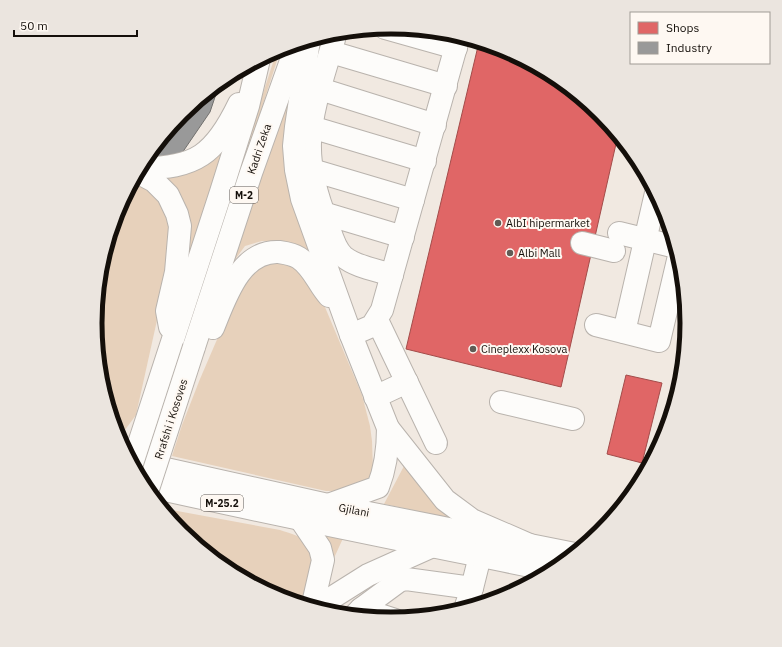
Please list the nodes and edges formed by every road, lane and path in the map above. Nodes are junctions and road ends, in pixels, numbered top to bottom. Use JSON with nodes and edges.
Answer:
{"nodes":[{"id":1,"x":425,"y":36,"type":"edge"},
{"id":2,"x":450,"y":41,"type":"edge"},
{"id":3,"x":333,"y":42,"type":"edge"},
{"id":4,"x":457,"y":42,"type":"edge"},
{"id":5,"x":308,"y":46,"type":"edge"},
{"id":6,"x":295,"y":50,"type":"edge"},
{"id":7,"x":258,"y":67,"type":"edge"},
{"id":8,"x":256,"y":68,"type":"edge"},
{"id":9,"x":446,"y":86,"type":"junction"},
{"id":10,"x":320,"y":89,"type":"junction"},
{"id":11,"x":435,"y":125,"type":"junction"},
{"id":12,"x":311,"y":127,"type":"junction"},
{"id":13,"x":425,"y":160,"type":"junction"},
{"id":14,"x":147,"y":167,"type":"edge"},
{"id":15,"x":312,"y":170,"type":"junction"},
{"id":16,"x":143,"y":175,"type":"edge"},
{"id":17,"x":413,"y":200,"type":"junction"},
{"id":18,"x":654,"y":203,"type":"edge"},
{"id":19,"x":323,"y":213,"type":"junction"},
{"id":20,"x":403,"y":237,"type":"junction"},
{"id":21,"x":646,"y":240,"type":"junction"},
{"id":22,"x":582,"y":243,"type":"dead end"},
{"id":23,"x":670,"y":246,"type":"edge"},
{"id":24,"x":676,"y":271,"type":"edge"},
{"id":25,"x":392,"y":275,"type":"junction"},
{"id":26,"x":343,"y":311,"type":"junction"},
{"id":27,"x":376,"y":320,"type":"junction"},
{"id":28,"x":596,"y":325,"type":"dead end"},
{"id":29,"x":624,"y":332,"type":"junction"},
{"id":30,"x":351,"y":335,"type":"junction"},
{"id":31,"x":173,"y":341,"type":"junction"},
{"id":32,"x":194,"y":347,"type":"junction"},
{"id":33,"x":407,"y":382,"type":"junction"},
{"id":34,"x":375,"y":397,"type":"junction"},
{"id":35,"x":501,"y":402,"type":"dead end"},
{"id":36,"x":573,"y":419,"type":"dead end"},
{"id":37,"x":388,"y":428,"type":"junction"},
{"id":38,"x":436,"y":443,"type":"dead end"},
{"id":39,"x":134,"y":457,"type":"edge"},
{"id":40,"x":138,"y":464,"type":"edge"},
{"id":41,"x":150,"y":484,"type":"edge"},
{"id":42,"x":152,"y":487,"type":"edge"},
{"id":43,"x":328,"y":505,"type":"junction"},
{"id":44,"x":301,"y":520,"type":"junction"},
{"id":45,"x":435,"y":545,"type":"junction"},
{"id":46,"x":532,"y":546,"type":"junction"},
{"id":47,"x":567,"y":553,"type":"edge"},
{"id":48,"x":480,"y":556,"type":"junction"},
{"id":49,"x":544,"y":569,"type":"edge"},
{"id":50,"x":473,"y":599,"type":"edge"},
{"id":51,"x":314,"y":602,"type":"edge"},
{"id":52,"x":320,"y":604,"type":"edge"},
{"id":53,"x":359,"y":611,"type":"edge"}],
"edges":[{"from":1,"to":2,"type":"main road"},
{"from":3,"to":9,"type":"main road"},
{"from":3,"to":10,"type":"main road"},
{"from":4,"to":9,"type":"main road"},
{"from":5,"to":26,"type":"main road"},
{"from":6,"to":32,"type":"main road","name":"Kadri Zeka","number":"M-2"},
{"from":7,"to":31,"type":"main road","name":"Kadri Zeka","number":"M-2"},
{"from":8,"to":14,"type":"main road"},
{"from":9,"to":11,"type":"main road"},
{"from":10,"to":11,"type":"main road"},
{"from":10,"to":12,"type":"main road"},
{"from":11,"to":13,"type":"main road"},
{"from":12,"to":13,"type":"main road"},
{"from":12,"to":15,"type":"main road"},
{"from":13,"to":17,"type":"main road"},
{"from":15,"to":17,"type":"main road"},
{"from":15,"to":19,"type":"main road"},
{"from":16,"to":31,"type":"main road"},
{"from":17,"to":20,"type":"main road"},
{"from":18,"to":21,"type":"main road"},
{"from":19,"to":20,"type":"main road"},
{"from":19,"to":25,"type":"main road"},
{"from":20,"to":25,"type":"main road"},
{"from":21,"to":22,"type":"main road"},
{"from":21,"to":23,"type":"main road"},
{"from":21,"to":29,"type":"main road"},
{"from":24,"to":29,"type":"main road"},
{"from":25,"to":27,"type":"main road"},
{"from":26,"to":30,"type":"main road"},
{"from":26,"to":32,"type":"main road"},
{"from":27,"to":30,"type":"main road"},
{"from":27,"to":33,"type":"main road"},
{"from":28,"to":29,"type":"main road"},
{"from":30,"to":34,"type":"main road"},
{"from":31,"to":39,"type":"main road","name":"Rrafshi i Kosoves","number":"M-2"},
{"from":32,"to":41,"type":"main road","name":"Rrafshi i Kosoves","number":"M-2","bridge":true},
{"from":33,"to":34,"type":"main road"},
{"from":33,"to":38,"type":"main road"},
{"from":34,"to":37,"type":"main road"},
{"from":35,"to":36,"type":"main road"},
{"from":37,"to":43,"type":"main road"},
{"from":37,"to":46,"type":"main road"},
{"from":40,"to":43,"type":"main road","name":"Gjilani"},
{"from":42,"to":44,"type":"main road","name":"Gjilani","number":"M-25.2"},
{"from":43,"to":46,"type":"main road","name":"Gjilani"},
{"from":44,"to":45,"type":"main road","name":"Gjilani"},
{"from":44,"to":51,"type":"main road"},
{"from":45,"to":48,"type":"main road","name":"Gjilani"},
{"from":45,"to":52,"type":"main road"},
{"from":46,"to":47,"type":"main road","name":"Gjilani"},
{"from":48,"to":49,"type":"main road","name":"Gjilani"},
{"from":48,"to":50,"type":"main road"},
{"from":50,"to":53,"type":"main road"}]}
